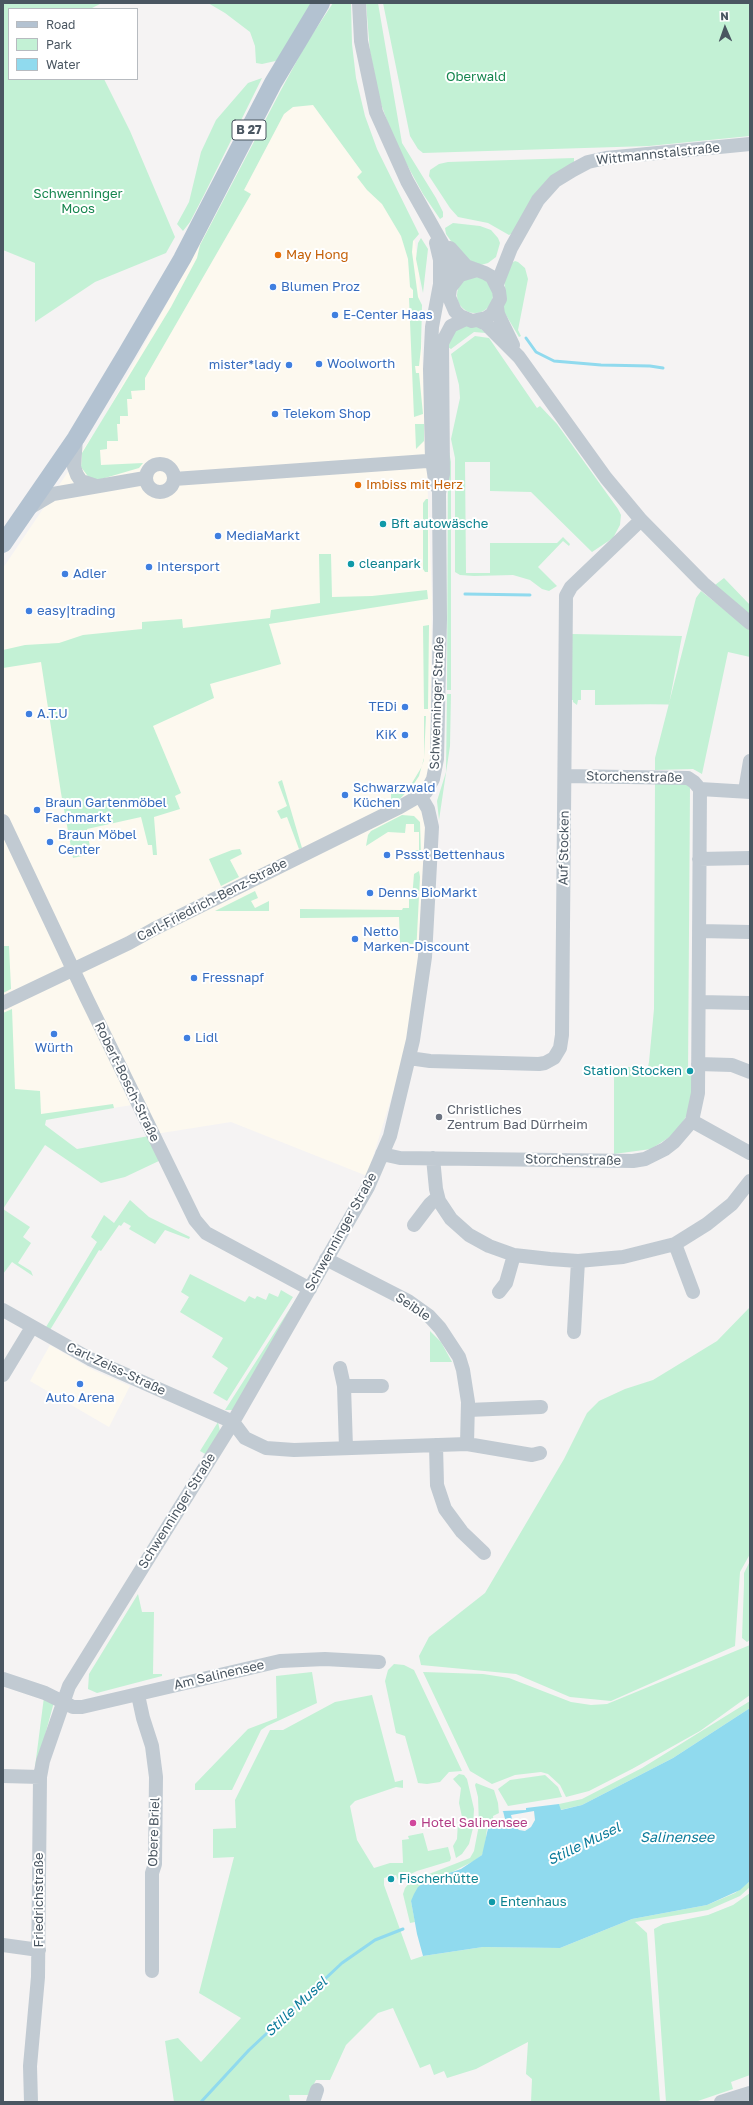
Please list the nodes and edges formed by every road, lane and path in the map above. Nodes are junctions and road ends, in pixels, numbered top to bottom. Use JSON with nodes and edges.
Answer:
{"nodes":[{"id":1,"x":321,"y":3,"type":"edge"},
{"id":2,"x":359,"y":3,"type":"edge"},
{"id":3,"x":750,"y":144,"type":"edge"},
{"id":4,"x":428,"y":222,"type":"junction"},
{"id":5,"x":511,"y":248,"type":"junction"},
{"id":6,"x":481,"y":272,"type":"junction"},
{"id":7,"x":454,"y":280,"type":"junction"},
{"id":8,"x":497,"y":284,"type":"junction"},
{"id":9,"x":451,"y":305,"type":"junction"},
{"id":10,"x":497,"y":307,"type":"junction"},
{"id":11,"x":472,"y":320,"type":"junction"},
{"id":12,"x":430,"y":355,"type":"junction"},
{"id":13,"x":519,"y":357,"type":"junction"},
{"id":14,"x":76,"y":438,"type":"junction"},
{"id":15,"x":437,"y":460,"type":"junction"},
{"id":16,"x":145,"y":478,"type":"junction"},
{"id":17,"x":174,"y":478,"type":"junction"},
{"id":18,"x":97,"y":486,"type":"junction"},
{"id":19,"x":28,"y":510,"type":"junction"},
{"id":20,"x":642,"y":520,"type":"junction"},
{"id":21,"x":3,"y":544,"type":"edge"},
{"id":22,"x":750,"y":623,"type":"edge"},
{"id":23,"x":750,"y":761,"type":"edge"},
{"id":24,"x":565,"y":776,"type":"junction"},
{"id":25,"x":700,"y":789,"type":"junction"},
{"id":26,"x":748,"y":792,"type":"edge"},
{"id":27,"x":421,"y":797,"type":"junction"},
{"id":28,"x":3,"y":820,"type":"edge"},
{"id":29,"x":750,"y":858,"type":"edge"},
{"id":30,"x":699,"y":859,"type":"junction"},
{"id":31,"x":699,"y":931,"type":"junction"},
{"id":32,"x":750,"y":932,"type":"edge"},
{"id":33,"x":74,"y":969,"type":"junction"},
{"id":34,"x":699,"y":1002,"type":"junction"},
{"id":35,"x":750,"y":1003,"type":"edge"},
{"id":36,"x":3,"y":1004,"type":"edge"},
{"id":37,"x":409,"y":1058,"type":"junction"},
{"id":38,"x":698,"y":1064,"type":"junction"},
{"id":39,"x":750,"y":1072,"type":"edge"},
{"id":40,"x":692,"y":1121,"type":"junction"},
{"id":41,"x":750,"y":1153,"type":"edge"},
{"id":42,"x":382,"y":1154,"type":"junction"},
{"id":43,"x":433,"y":1158,"type":"junction"},
{"id":44,"x":749,"y":1186,"type":"edge"},
{"id":45,"x":438,"y":1197,"type":"junction"},
{"id":46,"x":414,"y":1225,"type":"dead end"},
{"id":47,"x":675,"y":1244,"type":"junction"},
{"id":48,"x":514,"y":1255,"type":"junction"},
{"id":49,"x":326,"y":1259,"type":"junction"},
{"id":50,"x":578,"y":1261,"type":"junction"},
{"id":51,"x":310,"y":1289,"type":"junction"},
{"id":52,"x":499,"y":1292,"type":"dead end"},
{"id":53,"x":693,"y":1292,"type":"dead end"},
{"id":54,"x":3,"y":1310,"type":"edge"},
{"id":55,"x":32,"y":1327,"type":"junction"},
{"id":56,"x":574,"y":1332,"type":"dead end"},
{"id":57,"x":340,"y":1368,"type":"dead end"},
{"id":58,"x":3,"y":1375,"type":"edge"},
{"id":59,"x":344,"y":1386,"type":"junction"},
{"id":60,"x":382,"y":1386,"type":"dead end"},
{"id":61,"x":541,"y":1407,"type":"dead end"},
{"id":62,"x":468,"y":1410,"type":"junction"},
{"id":63,"x":233,"y":1422,"type":"junction"},
{"id":64,"x":467,"y":1444,"type":"junction"},
{"id":65,"x":436,"y":1445,"type":"junction"},
{"id":66,"x":346,"y":1448,"type":"junction"},
{"id":67,"x":540,"y":1453,"type":"dead end"},
{"id":68,"x":484,"y":1553,"type":"dead end"},
{"id":69,"x":379,"y":1662,"type":"dead end"},
{"id":70,"x":3,"y":1679,"type":"edge"},
{"id":71,"x":138,"y":1695,"type":"junction"},
{"id":72,"x":62,"y":1701,"type":"junction"},
{"id":73,"x":3,"y":1776,"type":"edge"},
{"id":74,"x":40,"y":1778,"type":"junction"},
{"id":75,"x":3,"y":1945,"type":"edge"},
{"id":76,"x":39,"y":1950,"type":"junction"},
{"id":77,"x":152,"y":1971,"type":"dead end"},
{"id":78,"x":750,"y":2093,"type":"edge"},
{"id":79,"x":31,"y":2102,"type":"edge"},
{"id":80,"x":721,"y":2102,"type":"edge"}],
"edges":[{"from":1,"to":14,"type":"main road","number":"B 27"},
{"from":2,"to":4,"type":"street"},
{"from":3,"to":5,"type":"street","name":"Wittmannstalstraße"},
{"from":4,"to":6,"type":"street"},
{"from":4,"to":7,"type":"street"},
{"from":4,"to":12,"type":"street","name":"Schwenninger Straße"},
{"from":5,"to":6,"type":"street","name":"Wittmannstalstraße"},
{"from":5,"to":8,"type":"street","name":"Wittmannstalstraße"},
{"from":6,"to":7,"type":"street"},
{"from":6,"to":8,"type":"street"},
{"from":7,"to":9,"type":"street"},
{"from":8,"to":10,"type":"street"},
{"from":9,"to":11,"type":"street"},
{"from":9,"to":12,"type":"street","name":"Schwenninger Straße"},
{"from":10,"to":11,"type":"street"},
{"from":10,"to":13,"type":"street"},
{"from":11,"to":13,"type":"street"},
{"from":11,"to":15,"type":"street","name":"Schwenninger Straße"},
{"from":12,"to":15,"type":"street","name":"Schwenninger Straße"},
{"from":13,"to":20,"type":"street"},
{"from":14,"to":18,"type":"street"},
{"from":14,"to":19,"type":"main road","number":"B 27"},
{"from":15,"to":17,"type":"street"},
{"from":15,"to":27,"type":"street","name":"Schwenninger Straße"},
{"from":16,"to":17,"type":"street"},
{"from":16,"to":17,"type":"street"},
{"from":16,"to":18,"type":"street"},
{"from":18,"to":19,"type":"street"},
{"from":19,"to":21,"type":"main road","number":"B 27"},
{"from":20,"to":22,"type":"street"},
{"from":20,"to":24,"type":"street","name":"Auf Stocken"},
{"from":23,"to":26,"type":"street"},
{"from":24,"to":25,"type":"street","name":"Storchenstraße"},
{"from":24,"to":37,"type":"street","name":"Auf Stocken"},
{"from":25,"to":26,"type":"street","name":"Storchenstraße"},
{"from":25,"to":30,"type":"street","name":"Storchenstraße"},
{"from":27,"to":33,"type":"street","name":"Carl-Friedrich-Benz-Straße"},
{"from":27,"to":37,"type":"street","name":"Schwenninger Straße"},
{"from":28,"to":33,"type":"street","name":"Robert-Bosch-Straße"},
{"from":29,"to":30,"type":"street"},
{"from":30,"to":31,"type":"street","name":"Storchenstraße"},
{"from":31,"to":32,"type":"street"},
{"from":31,"to":34,"type":"street","name":"Storchenstraße"},
{"from":33,"to":36,"type":"street","name":"Carl-Friedrich-Benz-Straße"},
{"from":33,"to":51,"type":"street","name":"Robert-Bosch-Straße"},
{"from":34,"to":35,"type":"street"},
{"from":34,"to":38,"type":"street","name":"Storchenstraße"},
{"from":37,"to":42,"type":"street","name":"Schwenninger Straße"},
{"from":38,"to":39,"type":"street"},
{"from":38,"to":40,"type":"street","name":"Storchenstraße"},
{"from":40,"to":41,"type":"street"},
{"from":40,"to":43,"type":"street","name":"Storchenstraße"},
{"from":42,"to":43,"type":"street","name":"Storchenstraße"},
{"from":42,"to":49,"type":"street","name":"Schwenninger Straße"},
{"from":43,"to":45,"type":"street"},
{"from":44,"to":47,"type":"street"},
{"from":45,"to":46,"type":"street"},
{"from":45,"to":48,"type":"street"},
{"from":47,"to":50,"type":"street"},
{"from":47,"to":53,"type":"street"},
{"from":48,"to":50,"type":"street"},
{"from":48,"to":52,"type":"street"},
{"from":49,"to":51,"type":"street","name":"Schwenninger Straße"},
{"from":49,"to":62,"type":"street","name":"Seible"},
{"from":50,"to":56,"type":"street"},
{"from":51,"to":63,"type":"street","name":"Schwenninger Straße"},
{"from":54,"to":55,"type":"street","name":"Carl-Zeiss-Straße"},
{"from":55,"to":58,"type":"street"},
{"from":55,"to":63,"type":"street","name":"Carl-Zeiss-Straße"},
{"from":57,"to":59,"type":"street"},
{"from":59,"to":60,"type":"street"},
{"from":59,"to":66,"type":"street"},
{"from":61,"to":62,"type":"street"},
{"from":62,"to":64,"type":"street","name":"Seible"},
{"from":63,"to":66,"type":"street"},
{"from":63,"to":72,"type":"street","name":"Schwenninger Straße"},
{"from":64,"to":65,"type":"street"},
{"from":64,"to":67,"type":"street"},
{"from":65,"to":66,"type":"street"},
{"from":65,"to":68,"type":"street"},
{"from":69,"to":71,"type":"street","name":"Am Salinensee"},
{"from":70,"to":72,"type":"street","name":"Am Salinensee"},
{"from":71,"to":72,"type":"street","name":"Am Salinensee"},
{"from":71,"to":77,"type":"street","name":"Obere Briel"},
{"from":72,"to":74,"type":"street","name":"Friedrichstraße"},
{"from":73,"to":74,"type":"street"},
{"from":74,"to":76,"type":"street","name":"Friedrichstraße"},
{"from":75,"to":76,"type":"street"},
{"from":76,"to":79,"type":"street","name":"Friedrichstraße"},
{"from":78,"to":80,"type":"street"}]}
